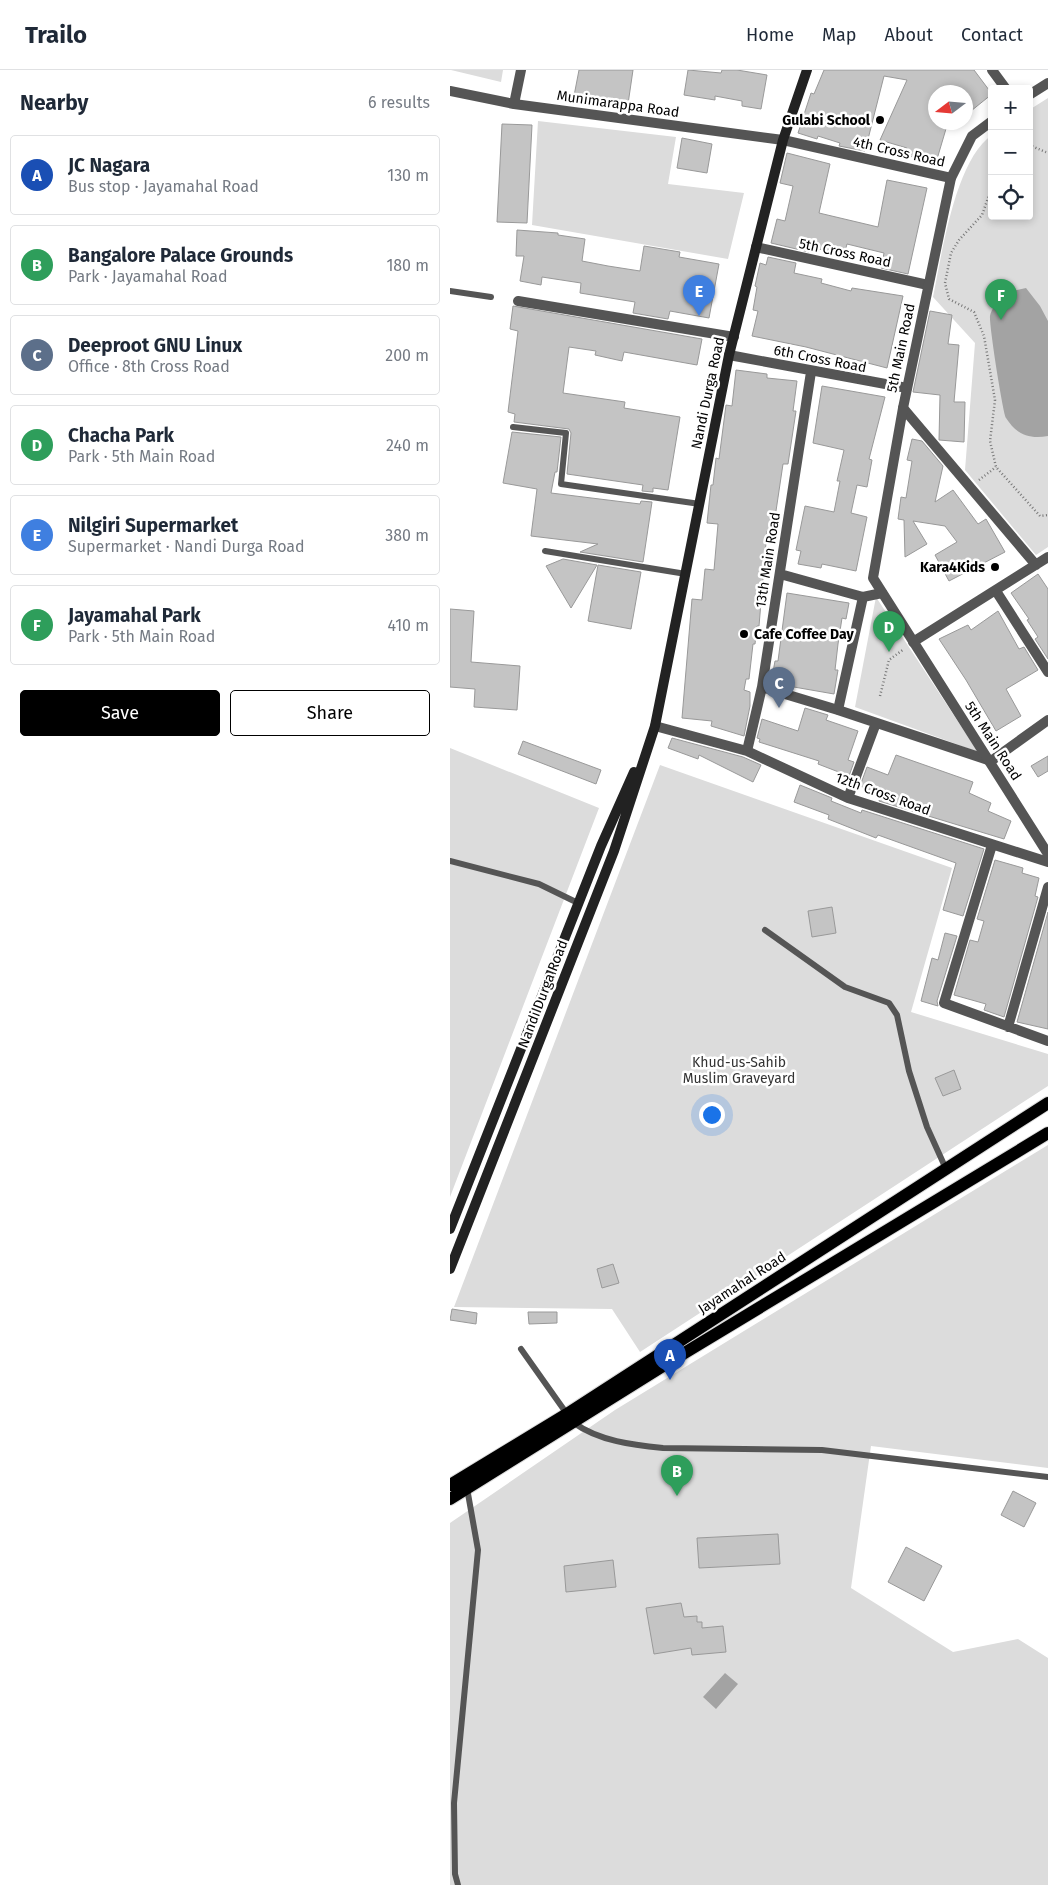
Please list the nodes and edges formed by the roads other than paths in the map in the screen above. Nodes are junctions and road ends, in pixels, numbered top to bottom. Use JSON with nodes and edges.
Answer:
{"nodes":[{"id":1,"x":521,"y":70,"type":"edge"},
{"id":2,"x":992,"y":70,"type":"edge"},
{"id":3,"x":804,"y":71,"type":"edge"},
{"id":4,"x":1048,"y":83,"type":"edge"},
{"id":5,"x":1003,"y":85,"type":"edge"},
{"id":6,"x":450,"y":91,"type":"edge"},
{"id":7,"x":1033,"y":92,"type":"edge"},
{"id":8,"x":514,"y":104,"type":"junction"},
{"id":9,"x":988,"y":124,"type":"edge"},
{"id":10,"x":783,"y":140,"type":"junction"},
{"id":11,"x":951,"y":178,"type":"junction"},
{"id":12,"x":756,"y":247,"type":"junction"},
{"id":13,"x":928,"y":285,"type":"junction"},
{"id":14,"x":450,"y":291,"type":"edge"},
{"id":15,"x":491,"y":297,"type":"dead end"},
{"id":16,"x":518,"y":301,"type":"dead end"},
{"id":17,"x":734,"y":337,"type":"junction"},
{"id":18,"x":729,"y":355,"type":"junction"},
{"id":19,"x":811,"y":372,"type":"junction"},
{"id":20,"x":907,"y":388,"type":"junction"},
{"id":21,"x":903,"y":408,"type":"junction"},
{"id":22,"x":513,"y":426,"type":"dead end"},
{"id":23,"x":700,"y":504,"type":"junction"},
{"id":24,"x":545,"y":551,"type":"dead end"},
{"id":25,"x":1048,"y":557,"type":"edge"},
{"id":26,"x":1036,"y":565,"type":"junction"},
{"id":27,"x":686,"y":574,"type":"junction"},
{"id":28,"x":780,"y":574,"type":"junction"},
{"id":29,"x":996,"y":591,"type":"junction"},
{"id":30,"x":882,"y":593,"type":"junction"},
{"id":31,"x":863,"y":597,"type":"junction"},
{"id":32,"x":913,"y":642,"type":"junction"},
{"id":33,"x":1048,"y":672,"type":"edge"},
{"id":34,"x":762,"y":688,"type":"junction"},
{"id":35,"x":838,"y":710,"type":"junction"},
{"id":36,"x":1048,"y":720,"type":"edge"},
{"id":37,"x":876,"y":723,"type":"junction"},
{"id":38,"x":656,"y":726,"type":"junction"},
{"id":39,"x":747,"y":751,"type":"junction"},
{"id":40,"x":990,"y":761,"type":"junction"},
{"id":41,"x":848,"y":798,"type":"junction"},
{"id":42,"x":992,"y":845,"type":"junction"},
{"id":43,"x":1048,"y":854,"type":"edge"},
{"id":44,"x":450,"y":861,"type":"edge"},
{"id":45,"x":1048,"y":862,"type":"edge"},
{"id":46,"x":1048,"y":887,"type":"edge"},
{"id":47,"x":578,"y":903,"type":"junction"},
{"id":48,"x":765,"y":930,"type":"dead end"},
{"id":49,"x":1008,"y":1027,"type":"junction"},
{"id":50,"x":1048,"y":1041,"type":"edge"},
{"id":51,"x":1048,"y":1103,"type":"edge"},
{"id":52,"x":1048,"y":1132,"type":"edge"},
{"id":53,"x":946,"y":1169,"type":"junction"},
{"id":54,"x":450,"y":1229,"type":"edge"},
{"id":55,"x":450,"y":1269,"type":"edge"},
{"id":56,"x":521,"y":1349,"type":"dead end"},
{"id":57,"x":570,"y":1418,"type":"junction"},
{"id":58,"x":1048,"y":1477,"type":"edge"},
{"id":59,"x":459,"y":1484,"type":"edge"},
{"id":60,"x":450,"y":1499,"type":"edge"},
{"id":61,"x":458,"y":1885,"type":"edge"}],
"edges":[{"from":1,"to":8,"type":"street"},
{"from":2,"to":5,"type":"street"},
{"from":3,"to":10,"type":"main road","name":"Nandi Durga Road"},
{"from":4,"to":7,"type":"street"},
{"from":6,"to":8,"type":"street","name":"Munimarappa Road"},
{"from":8,"to":10,"type":"street","name":"Munimarappa Road"},
{"from":9,"to":11,"type":"street","name":"5th Main Road"},
{"from":10,"to":11,"type":"street","name":"4th Cross Road"},
{"from":10,"to":12,"type":"main road","name":"Nandi Durga Road"},
{"from":11,"to":13,"type":"street","name":"5th Main Road"},
{"from":12,"to":13,"type":"street","name":"5th Cross Road"},
{"from":12,"to":17,"type":"main road","name":"Nandi Durga Road"},
{"from":13,"to":20,"type":"street","name":"5th Main Road"},
{"from":14,"to":15,"type":"lane"},
{"from":16,"to":17,"type":"street"},
{"from":17,"to":18,"type":"main road","name":"Nandi Durga Road"},
{"from":18,"to":19,"type":"street","name":"6th Cross Road"},
{"from":18,"to":23,"type":"main road","name":"Nandi Durga Road"},
{"from":19,"to":20,"type":"street","name":"6th Cross Road"},
{"from":19,"to":28,"type":"street","name":"13th Main Road"},
{"from":20,"to":21,"type":"street","name":"5th Main Road"},
{"from":21,"to":26,"type":"street"},
{"from":21,"to":30,"type":"street","name":"5th Main Road"},
{"from":22,"to":23,"type":"lane"},
{"from":23,"to":27,"type":"main road","name":"Nandi Durga Road"},
{"from":24,"to":27,"type":"lane"},
{"from":25,"to":26,"type":"street"},
{"from":26,"to":29,"type":"street"},
{"from":27,"to":38,"type":"main road","name":"Nandi Durga Road"},
{"from":28,"to":31,"type":"street"},
{"from":28,"to":34,"type":"street","name":"13th Main Road"},
{"from":29,"to":32,"type":"street"},
{"from":29,"to":33,"type":"street"},
{"from":30,"to":31,"type":"street"},
{"from":30,"to":32,"type":"street","name":"5th Main Road"},
{"from":31,"to":35,"type":"street"},
{"from":32,"to":40,"type":"street","name":"5th Main Road"},
{"from":34,"to":35,"type":"street"},
{"from":34,"to":39,"type":"street","name":"13th Main Road"},
{"from":35,"to":37,"type":"street"},
{"from":36,"to":40,"type":"street"},
{"from":37,"to":40,"type":"street"},
{"from":37,"to":41,"type":"street"},
{"from":38,"to":39,"type":"street","name":"12th Cross Road"},
{"from":38,"to":47,"type":"main road","name":"Nandi Durga Road"},
{"from":38,"to":55,"type":"main road","name":"Nandi Durga Road"},
{"from":39,"to":41,"type":"street","name":"12th Cross Road"},
{"from":40,"to":43,"type":"street","name":"5th Main Road"},
{"from":41,"to":42,"type":"street","name":"12th Cross Road"},
{"from":42,"to":45,"type":"street","name":"12th Cross Road"},
{"from":42,"to":49,"type":"street"},
{"from":44,"to":47,"type":"lane"},
{"from":46,"to":49,"type":"street"},
{"from":47,"to":54,"type":"main road","name":"Nandi Durga Road"},
{"from":48,"to":53,"type":"lane"},
{"from":49,"to":50,"type":"street"},
{"from":51,"to":53,"type":"main road","name":"Jayamahal Road"},
{"from":52,"to":57,"type":"main road","name":"Jayamahal Road"},
{"from":53,"to":57,"type":"main road","name":"Jayamahal Road"},
{"from":56,"to":57,"type":"lane"},
{"from":57,"to":58,"type":"lane"},
{"from":57,"to":59,"type":"main road","name":"Jayamahal Road"},
{"from":59,"to":60,"type":"main road","name":"Jayamahal Road"},
{"from":59,"to":61,"type":"lane"}]}
